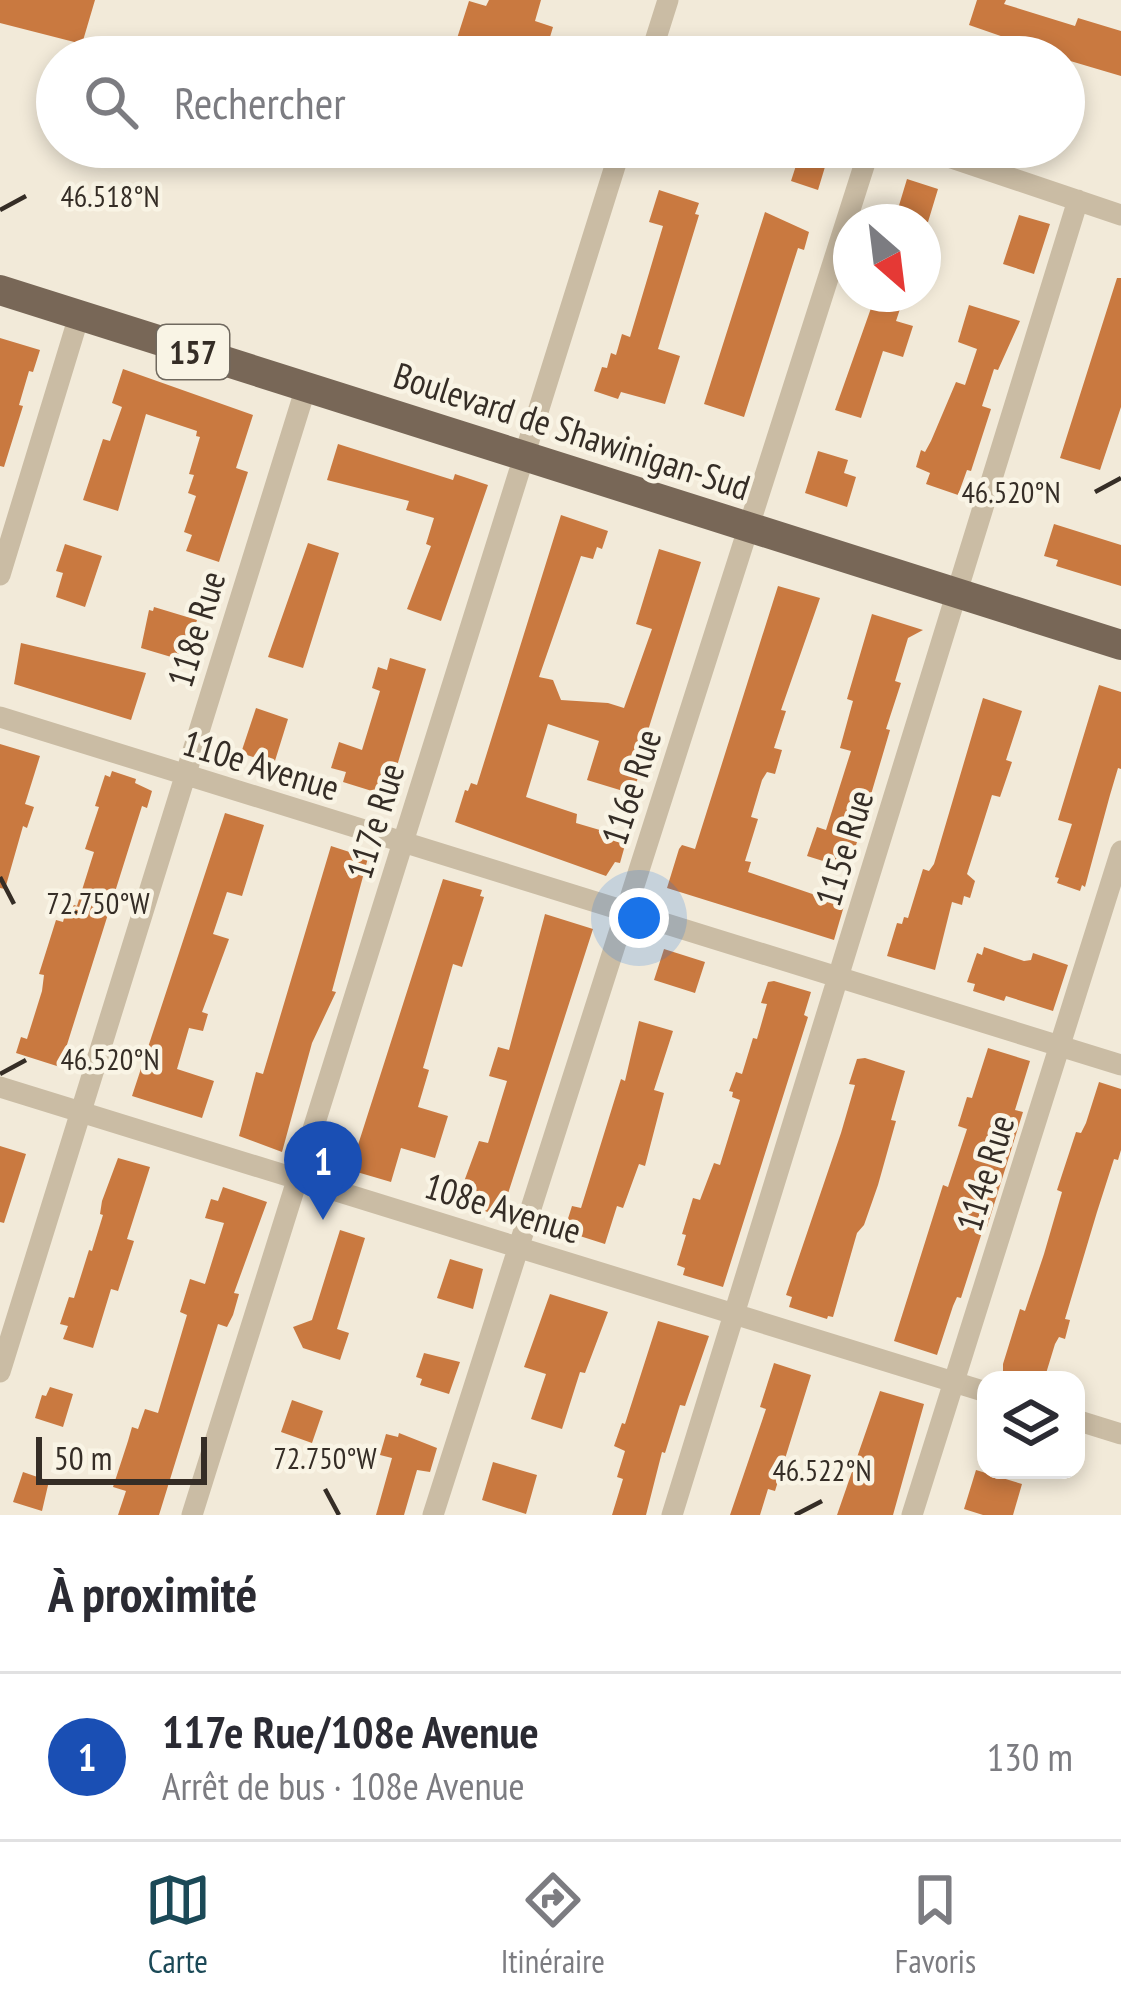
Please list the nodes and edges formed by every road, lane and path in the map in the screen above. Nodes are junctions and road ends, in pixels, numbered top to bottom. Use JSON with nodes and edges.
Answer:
{"nodes":[{"id":1,"x":668,"y":0,"type":"edge"},
{"id":2,"x":657,"y":36,"type":"edge"},
{"id":3,"x":614,"y":168,"type":"edge"},
{"id":4,"x":863,"y":168,"type":"edge"},
{"id":5,"x":983,"y":168,"type":"edge"},
{"id":6,"x":1078,"y":200,"type":"junction"},
{"id":7,"x":1121,"y":214,"type":"edge"},
{"id":8,"x":0,"y":290,"type":"edge"},
{"id":9,"x":79,"y":316,"type":"junction"},
{"id":10,"x":306,"y":388,"type":"junction"},
{"id":11,"x":524,"y":456,"type":"junction"},
{"id":12,"x":748,"y":527,"type":"junction"},
{"id":13,"x":0,"y":574,"type":"edge"},
{"id":14,"x":957,"y":593,"type":"junction"},
{"id":15,"x":1121,"y":645,"type":"edge"},
{"id":16,"x":0,"y":717,"type":"edge"},
{"id":17,"x":185,"y":776,"type":"junction"},
{"id":18,"x":402,"y":844,"type":"junction"},
{"id":19,"x":1121,"y":851,"type":"edge"},
{"id":20,"x":625,"y":914,"type":"junction"},
{"id":21,"x":837,"y":980,"type":"junction"},
{"id":22,"x":1059,"y":1047,"type":"junction"},
{"id":23,"x":1121,"y":1065,"type":"edge"},
{"id":24,"x":0,"y":1087,"type":"edge"},
{"id":25,"x":81,"y":1112,"type":"junction"},
{"id":26,"x":298,"y":1179,"type":"junction"},
{"id":27,"x":519,"y":1247,"type":"junction"},
{"id":28,"x":734,"y":1314,"type":"junction"},
{"id":29,"x":0,"y":1372,"type":"edge"},
{"id":30,"x":954,"y":1382,"type":"junction"},
{"id":31,"x":977,"y":1389,"type":"edge"},
{"id":32,"x":1085,"y":1423,"type":"edge"},
{"id":33,"x":1121,"y":1434,"type":"edge"},
{"id":34,"x":192,"y":1515,"type":"edge"},
{"id":35,"x":433,"y":1515,"type":"edge"},
{"id":36,"x":672,"y":1515,"type":"edge"},
{"id":37,"x":912,"y":1515,"type":"edge"}],
"edges":[{"from":1,"to":2,"type":"street"},
{"from":3,"to":11,"type":"street","name":"117e Rue"},
{"from":4,"to":12,"type":"street","name":"116e Rue"},
{"from":5,"to":6,"type":"street"},
{"from":6,"to":7,"type":"street"},
{"from":6,"to":14,"type":"street","name":"115e Rue"},
{"from":8,"to":9,"type":"main road","name":"Boulevard de Shawinigan-Sud","number":"157"},
{"from":9,"to":10,"type":"main road","name":"Boulevard de Shawinigan-Sud","number":"157"},
{"from":9,"to":13,"type":"street"},
{"from":10,"to":11,"type":"main road","name":"Boulevard de Shawinigan-Sud","number":"157"},
{"from":10,"to":17,"type":"street","name":"118e Rue"},
{"from":11,"to":12,"type":"main road","name":"Boulevard de Shawinigan-Sud","number":"157"},
{"from":11,"to":18,"type":"street","name":"117e Rue"},
{"from":12,"to":14,"type":"main road","name":"Boulevard de Shawinigan-Sud","number":"157"},
{"from":12,"to":20,"type":"street","name":"116e Rue"},
{"from":14,"to":15,"type":"main road","name":"Boulevard de Shawinigan-Sud","number":"157"},
{"from":14,"to":21,"type":"street","name":"115e Rue"},
{"from":16,"to":17,"type":"street","name":"110e Avenue"},
{"from":17,"to":18,"type":"street","name":"110e Avenue"},
{"from":17,"to":25,"type":"street","name":"118e Rue"},
{"from":18,"to":20,"type":"street","name":"110e Avenue"},
{"from":18,"to":26,"type":"street","name":"117e Rue"},
{"from":19,"to":22,"type":"street","name":"114e Rue"},
{"from":20,"to":21,"type":"street","name":"110e Avenue"},
{"from":20,"to":27,"type":"street","name":"116e Rue"},
{"from":21,"to":22,"type":"street","name":"110e Avenue"},
{"from":21,"to":28,"type":"street","name":"115e Rue"},
{"from":22,"to":23,"type":"street","name":"110e Avenue"},
{"from":22,"to":30,"type":"street","name":"114e Rue"},
{"from":24,"to":25,"type":"street","name":"108e Avenue"},
{"from":25,"to":26,"type":"street","name":"108e Avenue"},
{"from":25,"to":29,"type":"street","name":"118e Rue"},
{"from":26,"to":27,"type":"street","name":"108e Avenue"},
{"from":26,"to":34,"type":"street","name":"117e Rue"},
{"from":27,"to":28,"type":"street","name":"108e Avenue"},
{"from":27,"to":35,"type":"street","name":"116e Rue"},
{"from":28,"to":30,"type":"street","name":"108e Avenue"},
{"from":28,"to":36,"type":"street","name":"115e Rue"},
{"from":30,"to":31,"type":"street","name":"108e Avenue"},
{"from":30,"to":37,"type":"street","name":"114e Rue"},
{"from":32,"to":33,"type":"street"}]}
